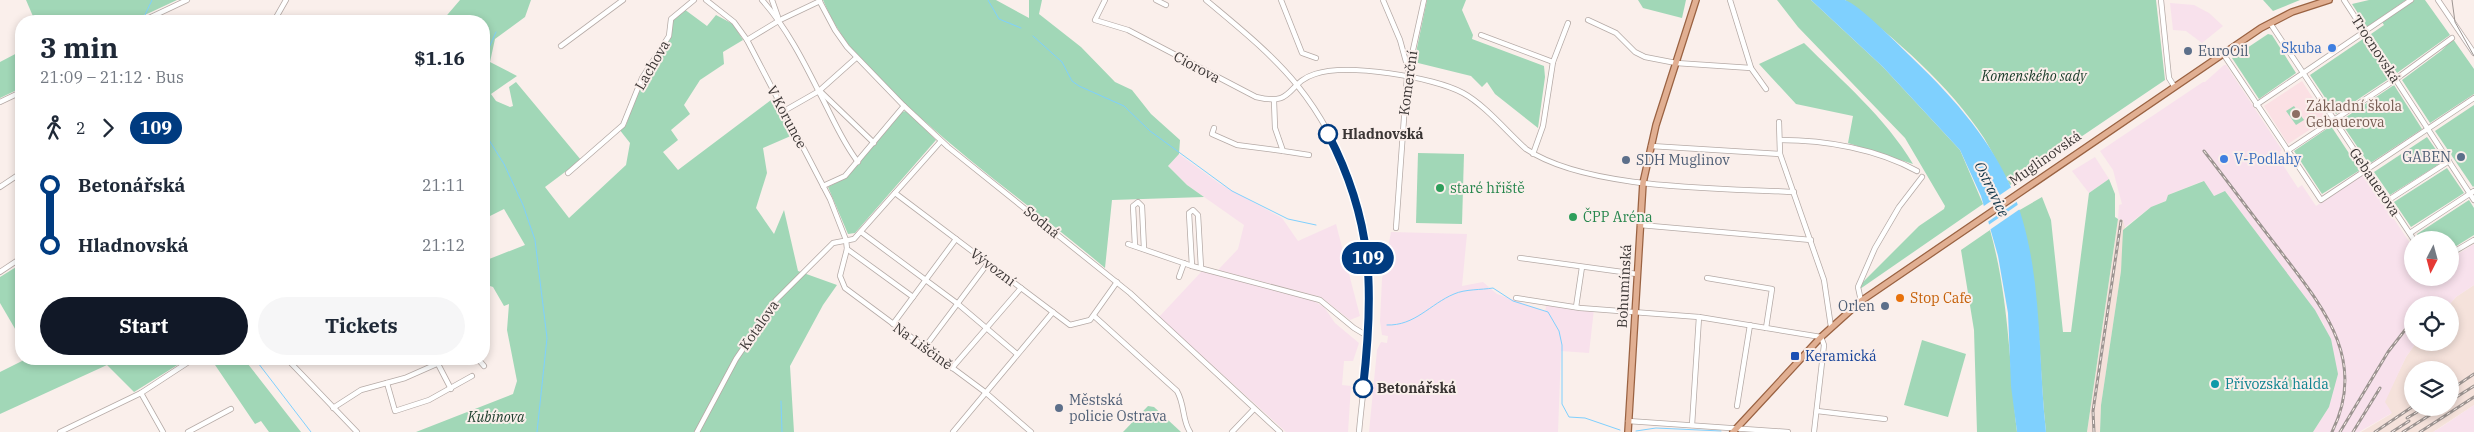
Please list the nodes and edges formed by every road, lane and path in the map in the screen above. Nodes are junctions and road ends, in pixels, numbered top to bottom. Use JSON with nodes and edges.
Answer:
{"nodes":[{"id":1,"x":187,"y":0,"type":"edge"},
{"id":2,"x":286,"y":0,"type":"edge"},
{"id":3,"x":623,"y":0,"type":"edge"},
{"id":4,"x":694,"y":0,"type":"edge"},
{"id":5,"x":706,"y":0,"type":"edge"},
{"id":6,"x":762,"y":0,"type":"edge"},
{"id":7,"x":772,"y":0,"type":"edge"},
{"id":8,"x":1105,"y":0,"type":"edge"},
{"id":9,"x":1156,"y":0,"type":"edge"},
{"id":10,"x":1206,"y":0,"type":"edge"},
{"id":11,"x":1281,"y":0,"type":"edge"},
{"id":12,"x":1383,"y":0,"type":"edge"},
{"id":13,"x":1424,"y":0,"type":"edge"},
{"id":14,"x":1696,"y":0,"type":"edge"},
{"id":15,"x":1730,"y":0,"type":"edge"},
{"id":16,"x":2160,"y":0,"type":"edge"},
{"id":17,"x":2330,"y":0,"type":"edge"},
{"id":18,"x":2344,"y":0,"type":"edge"},
{"id":19,"x":2412,"y":0,"type":"edge"},
{"id":20,"x":2438,"y":0,"type":"edge"},
{"id":21,"x":820,"y":1,"type":"edge"},
{"id":22,"x":1166,"y":5,"type":"dead end"},
{"id":23,"x":158,"y":15,"type":"edge"},
{"id":24,"x":277,"y":15,"type":"edge"},
{"id":25,"x":780,"y":20,"type":"junction"},
{"id":26,"x":1588,"y":20,"type":"dead end"},
{"id":27,"x":1568,"y":23,"type":"dead end"},
{"id":28,"x":2270,"y":23,"type":"junction"},
{"id":29,"x":2365,"y":33,"type":"junction"},
{"id":30,"x":1481,"y":35,"type":"dead end"},
{"id":31,"x":2452,"y":38,"type":"dead end"},
{"id":32,"x":747,"y":40,"type":"junction"},
{"id":33,"x":561,"y":46,"type":"dead end"},
{"id":34,"x":2222,"y":52,"type":"junction"},
{"id":35,"x":2474,"y":53,"type":"edge"},
{"id":36,"x":856,"y":58,"type":"junction"},
{"id":37,"x":1316,"y":58,"type":"dead end"},
{"id":38,"x":1552,"y":62,"type":"junction"},
{"id":39,"x":1676,"y":63,"type":"junction"},
{"id":40,"x":1751,"y":68,"type":"junction"},
{"id":41,"x":1408,"y":70,"type":"junction"},
{"id":42,"x":2303,"y":74,"type":"junction"},
{"id":43,"x":1407,"y":77,"type":"junction"},
{"id":44,"x":2396,"y":79,"type":"junction"},
{"id":45,"x":1297,"y":85,"type":"junction"},
{"id":46,"x":2174,"y":86,"type":"junction"},
{"id":47,"x":1766,"y":89,"type":"dead end"},
{"id":48,"x":819,"y":92,"type":"junction"},
{"id":49,"x":15,"y":95,"type":"edge"},
{"id":50,"x":2474,"y":98,"type":"edge"},
{"id":51,"x":1274,"y":101,"type":"junction"},
{"id":52,"x":0,"y":102,"type":"edge"},
{"id":53,"x":2256,"y":105,"type":"junction"},
{"id":54,"x":904,"y":106,"type":"junction"},
{"id":55,"x":784,"y":110,"type":"junction"},
{"id":56,"x":2333,"y":120,"type":"junction"},
{"id":57,"x":1779,"y":122,"type":"dead end"},
{"id":58,"x":1214,"y":128,"type":"dead end"},
{"id":59,"x":2428,"y":130,"type":"junction"},
{"id":60,"x":941,"y":140,"type":"junction"},
{"id":61,"x":1780,"y":140,"type":"junction"},
{"id":62,"x":874,"y":143,"type":"junction"},
{"id":63,"x":1651,"y":146,"type":"junction"},
{"id":64,"x":1282,"y":151,"type":"junction"},
{"id":65,"x":2287,"y":151,"type":"junction"},
{"id":66,"x":1534,"y":154,"type":"junction"},
{"id":67,"x":1780,"y":154,"type":"junction"},
{"id":68,"x":1308,"y":155,"type":"dead end"},
{"id":69,"x":2449,"y":161,"type":"junction"},
{"id":70,"x":858,"y":162,"type":"junction"},
{"id":71,"x":2366,"y":170,"type":"junction"},
{"id":72,"x":1917,"y":171,"type":"dead end"},
{"id":73,"x":568,"y":173,"type":"dead end"},
{"id":74,"x":15,"y":177,"type":"edge"},
{"id":75,"x":1922,"y":177,"type":"dead end"},
{"id":76,"x":1643,"y":183,"type":"junction"},
{"id":77,"x":823,"y":186,"type":"junction"},
{"id":78,"x":0,"y":187,"type":"edge"},
{"id":79,"x":895,"y":192,"type":"junction"},
{"id":80,"x":1794,"y":192,"type":"junction"},
{"id":81,"x":2472,"y":193,"type":"edge"},
{"id":82,"x":2474,"y":200,"type":"edge"},
{"id":83,"x":2387,"y":201,"type":"junction"},
{"id":84,"x":1640,"y":226,"type":"junction"},
{"id":85,"x":1396,"y":228,"type":"dead end"},
{"id":86,"x":2409,"y":231,"type":"edge"},
{"id":87,"x":2413,"y":231,"type":"edge"},
{"id":88,"x":861,"y":232,"type":"junction"},
{"id":89,"x":956,"y":239,"type":"junction"},
{"id":90,"x":846,"y":240,"type":"junction"},
{"id":91,"x":1810,"y":240,"type":"junction"},
{"id":92,"x":2474,"y":240,"type":"edge"},
{"id":93,"x":1128,"y":244,"type":"dead end"},
{"id":94,"x":1135,"y":246,"type":"junction"},
{"id":95,"x":847,"y":249,"type":"junction"},
{"id":96,"x":1144,"y":249,"type":"junction"},
{"id":97,"x":2459,"y":249,"type":"edge"},
{"id":98,"x":1520,"y":258,"type":"dead end"},
{"id":99,"x":15,"y":262,"type":"edge"},
{"id":100,"x":988,"y":263,"type":"junction"},
{"id":101,"x":1184,"y":263,"type":"junction"},
{"id":102,"x":1192,"y":266,"type":"junction"},
{"id":103,"x":1582,"y":266,"type":"junction"},
{"id":104,"x":1201,"y":268,"type":"junction"},
{"id":105,"x":0,"y":272,"type":"edge"},
{"id":106,"x":1637,"y":274,"type":"junction"},
{"id":107,"x":1179,"y":277,"type":"dead end"},
{"id":108,"x":1707,"y":278,"type":"dead end"},
{"id":109,"x":926,"y":280,"type":"junction"},
{"id":110,"x":1117,"y":282,"type":"junction"},
{"id":111,"x":1021,"y":288,"type":"junction"},
{"id":112,"x":913,"y":296,"type":"junction"},
{"id":113,"x":1516,"y":298,"type":"dead end"},
{"id":114,"x":1861,"y":301,"type":"junction"},
{"id":115,"x":958,"y":304,"type":"junction"},
{"id":116,"x":1576,"y":308,"type":"junction"},
{"id":117,"x":1053,"y":312,"type":"junction"},
{"id":118,"x":1634,"y":312,"type":"junction"},
{"id":119,"x":1094,"y":316,"type":"junction"},
{"id":120,"x":1699,"y":317,"type":"junction"},
{"id":121,"x":893,"y":324,"type":"junction"},
{"id":122,"x":1750,"y":325,"type":"junction"},
{"id":123,"x":1831,"y":327,"type":"junction"},
{"id":124,"x":986,"y":328,"type":"junction"},
{"id":125,"x":1766,"y":328,"type":"junction"},
{"id":126,"x":1369,"y":337,"type":"junction"},
{"id":127,"x":1821,"y":337,"type":"junction"},
{"id":128,"x":925,"y":348,"type":"junction"},
{"id":129,"x":1017,"y":354,"type":"junction"},
{"id":130,"x":184,"y":365,"type":"edge"},
{"id":131,"x":293,"y":365,"type":"edge"},
{"id":132,"x":435,"y":365,"type":"edge"},
{"id":133,"x":439,"y":365,"type":"edge"},
{"id":134,"x":952,"y":368,"type":"junction"},
{"id":135,"x":472,"y":376,"type":"dead end"},
{"id":136,"x":387,"y":383,"type":"junction"},
{"id":137,"x":451,"y":389,"type":"junction"},
{"id":138,"x":985,"y":392,"type":"junction"},
{"id":139,"x":141,"y":393,"type":"junction"},
{"id":140,"x":1737,"y":406,"type":"dead end"},
{"id":141,"x":333,"y":408,"type":"junction"},
{"id":142,"x":231,"y":409,"type":"dead end"},
{"id":143,"x":1254,"y":409,"type":"junction"},
{"id":144,"x":1817,"y":411,"type":"junction"},
{"id":145,"x":1886,"y":419,"type":"dead end"},
{"id":146,"x":1628,"y":421,"type":"junction"},
{"id":147,"x":1692,"y":425,"type":"junction"},
{"id":148,"x":73,"y":426,"type":"junction"},
{"id":149,"x":1735,"y":430,"type":"edge"},
{"id":150,"x":60,"y":432,"type":"edge"},
{"id":151,"x":76,"y":432,"type":"edge"},
{"id":152,"x":163,"y":432,"type":"edge"},
{"id":153,"x":188,"y":432,"type":"edge"},
{"id":154,"x":357,"y":432,"type":"edge"},
{"id":155,"x":697,"y":432,"type":"edge"},
{"id":156,"x":953,"y":432,"type":"edge"},
{"id":157,"x":1030,"y":432,"type":"edge"},
{"id":158,"x":1190,"y":432,"type":"edge"},
{"id":159,"x":1232,"y":432,"type":"edge"},
{"id":160,"x":1280,"y":432,"type":"edge"},
{"id":161,"x":1359,"y":432,"type":"edge"},
{"id":162,"x":1628,"y":432,"type":"edge"},
{"id":163,"x":1788,"y":432,"type":"edge"},
{"id":164,"x":1814,"y":432,"type":"edge"}],
"edges":[{"from":1,"to":23,"type":"street"},
{"from":2,"to":24,"type":"street"},
{"from":3,"to":33,"type":"street"},
{"from":4,"to":73,"type":"street","name":"Lachova"},
{"from":5,"to":32,"type":"street","name":"V Korunce"},
{"from":6,"to":25,"type":"street"},
{"from":7,"to":25,"type":"street"},
{"from":8,"to":51,"type":"street","name":"Ciorova"},
{"from":9,"to":22,"type":"street"},
{"from":10,"to":45,"type":"street"},
{"from":11,"to":37,"type":"street"},
{"from":12,"to":41,"type":"street"},
{"from":13,"to":41,"type":"street","name":"Komerční"},
{"from":14,"to":39,"type":"main road","name":"Bohumínská"},
{"from":15,"to":40,"type":"street"},
{"from":16,"to":46,"type":"street"},
{"from":17,"to":28,"type":"main road","name":"Muglinovská"},
{"from":18,"to":29,"type":"street","name":"Trocnovská"},
{"from":19,"to":29,"type":"street"},
{"from":20,"to":35,"type":"street"},
{"from":21,"to":25,"type":"street"},
{"from":21,"to":36,"type":"street","name":"Sodná"},
{"from":25,"to":32,"type":"street"},
{"from":25,"to":48,"type":"street"},
{"from":26,"to":39,"type":"street"},
{"from":27,"to":38,"type":"street"},
{"from":28,"to":34,"type":"main road","name":"Muglinovská"},
{"from":28,"to":42,"type":"street","name":"Gebauerova"},
{"from":29,"to":42,"type":"street"},
{"from":29,"to":44,"type":"street","name":"Trocnovská"},
{"from":30,"to":38,"type":"street"},
{"from":31,"to":44,"type":"street"},
{"from":32,"to":55,"type":"street","name":"V Korunce"},
{"from":34,"to":46,"type":"main road","name":"Muglinovská"},
{"from":34,"to":53,"type":"street"},
{"from":36,"to":48,"type":"street"},
{"from":36,"to":54,"type":"street","name":"Sodná"},
{"from":38,"to":66,"type":"street"},
{"from":39,"to":40,"type":"street"},
{"from":39,"to":63,"type":"main road","name":"Bohumínská"},
{"from":40,"to":47,"type":"street"},
{"from":41,"to":43,"type":"street","name":"Komerční"},
{"from":42,"to":53,"type":"street"},
{"from":42,"to":56,"type":"street","name":"Gebauerova"},
{"from":43,"to":45,"type":"street"},
{"from":43,"to":66,"type":"street"},
{"from":43,"to":85,"type":"street","name":"Komerční"},
{"from":44,"to":56,"type":"street"},
{"from":44,"to":59,"type":"street","name":"Trocnovská"},
{"from":45,"to":51,"type":"street"},
{"from":45,"to":126,"type":"street"},
{"from":46,"to":114,"type":"main road","name":"Muglinovská"},
{"from":48,"to":55,"type":"street"},
{"from":48,"to":62,"type":"street"},
{"from":48,"to":70,"type":"street"},
{"from":49,"to":52,"type":"street"},
{"from":50,"to":59,"type":"street"},
{"from":51,"to":64,"type":"street"},
{"from":53,"to":65,"type":"street"},
{"from":54,"to":60,"type":"street","name":"Sodná"},
{"from":54,"to":62,"type":"street"},
{"from":55,"to":77,"type":"street","name":"V Korunce"},
{"from":56,"to":65,"type":"street"},
{"from":56,"to":71,"type":"street","name":"Gebauerova"},
{"from":57,"to":61,"type":"street"},
{"from":58,"to":64,"type":"street"},
{"from":59,"to":69,"type":"street","name":"Trocnovská"},
{"from":59,"to":71,"type":"street"},
{"from":60,"to":79,"type":"street"},
{"from":60,"to":110,"type":"street","name":"Sodná"},
{"from":61,"to":67,"type":"street"},
{"from":61,"to":72,"type":"street"},
{"from":62,"to":70,"type":"street"},
{"from":63,"to":67,"type":"street"},
{"from":63,"to":76,"type":"main road","name":"Bohumínská"},
{"from":64,"to":68,"type":"street"},
{"from":65,"to":71,"type":"street"},
{"from":66,"to":76,"type":"street"},
{"from":67,"to":80,"type":"street"},
{"from":69,"to":81,"type":"street","name":"Trocnovská"},
{"from":69,"to":83,"type":"street"},
{"from":70,"to":77,"type":"street"},
{"from":71,"to":83,"type":"street","name":"Gebauerova"},
{"from":74,"to":78,"type":"street"},
{"from":75,"to":114,"type":"street"},
{"from":76,"to":80,"type":"street"},
{"from":76,"to":84,"type":"main road","name":"Bohumínská"},
{"from":77,"to":90,"type":"street","name":"V Korunce"},
{"from":79,"to":88,"type":"street"},
{"from":79,"to":89,"type":"street","name":"Vývozní"},
{"from":80,"to":91,"type":"street"},
{"from":81,"to":82,"type":"street","name":"Trocnovská"},
{"from":81,"to":87,"type":"street"},
{"from":83,"to":86,"type":"street","name":"Gebauerova"},
{"from":84,"to":91,"type":"street"},
{"from":84,"to":106,"type":"main road","name":"Bohumínská"},
{"from":88,"to":90,"type":"street"},
{"from":88,"to":109,"type":"street"},
{"from":89,"to":100,"type":"street","name":"Vývozní"},
{"from":89,"to":109,"type":"street"},
{"from":90,"to":95,"type":"street","name":"V Korunce"},
{"from":90,"to":155,"type":"street","name":"Kotalova"},
{"from":91,"to":123,"type":"street"},
{"from":92,"to":97,"type":"street"},
{"from":93,"to":94,"type":"street"},
{"from":94,"to":96,"type":"street"},
{"from":94,"to":96,"type":"street"},
{"from":95,"to":112,"type":"street"},
{"from":95,"to":121,"type":"street","name":"Na Liščině"},
{"from":96,"to":101,"type":"street"},
{"from":98,"to":103,"type":"street"},
{"from":99,"to":105,"type":"street"},
{"from":100,"to":111,"type":"street","name":"Vývozní"},
{"from":100,"to":115,"type":"street"},
{"from":101,"to":102,"type":"street"},
{"from":101,"to":107,"type":"street"},
{"from":102,"to":104,"type":"street"},
{"from":102,"to":104,"type":"street"},
{"from":103,"to":106,"type":"street"},
{"from":103,"to":116,"type":"street"},
{"from":104,"to":126,"type":"street"},
{"from":106,"to":118,"type":"main road","name":"Bohumínská"},
{"from":108,"to":125,"type":"street"},
{"from":109,"to":112,"type":"street"},
{"from":109,"to":115,"type":"street"},
{"from":110,"to":119,"type":"street"},
{"from":110,"to":143,"type":"street","name":"Sodná"},
{"from":111,"to":117,"type":"street","name":"Vývozní"},
{"from":111,"to":124,"type":"street"},
{"from":112,"to":121,"type":"street"},
{"from":113,"to":116,"type":"street"},
{"from":114,"to":123,"type":"main road","name":"Muglinovská"},
{"from":115,"to":124,"type":"street"},
{"from":115,"to":128,"type":"street"},
{"from":116,"to":118,"type":"street"},
{"from":117,"to":119,"type":"street","name":"Vývozní"},
{"from":117,"to":129,"type":"street"},
{"from":118,"to":120,"type":"street"},
{"from":118,"to":146,"type":"main road","name":"Bohumínská"},
{"from":119,"to":158,"type":"street"},
{"from":120,"to":122,"type":"street"},
{"from":120,"to":147,"type":"street"},
{"from":121,"to":128,"type":"street","name":"Na Liščině"},
{"from":122,"to":125,"type":"street"},
{"from":122,"to":140,"type":"street"},
{"from":123,"to":127,"type":"main road","name":"Muglinovská"},
{"from":124,"to":129,"type":"street"},
{"from":124,"to":134,"type":"street"},
{"from":125,"to":127,"type":"street"},
{"from":126,"to":161,"type":"street"},
{"from":127,"to":144,"type":"street"},
{"from":127,"to":149,"type":"main road","name":"Muglinovská"},
{"from":128,"to":134,"type":"street","name":"Na Liščině"},
{"from":129,"to":138,"type":"street"},
{"from":130,"to":139,"type":"street"},
{"from":131,"to":141,"type":"street"},
{"from":132,"to":136,"type":"street"},
{"from":133,"to":137,"type":"street"},
{"from":134,"to":138,"type":"street","name":"Na Liščině"},
{"from":135,"to":137,"type":"street"},
{"from":136,"to":137,"type":"street"},
{"from":136,"to":141,"type":"street"},
{"from":138,"to":156,"type":"street"},
{"from":138,"to":157,"type":"street","name":"Na Liščině"},
{"from":139,"to":148,"type":"street"},
{"from":139,"to":152,"type":"street"},
{"from":141,"to":154,"type":"street"},
{"from":142,"to":153,"type":"street"},
{"from":143,"to":159,"type":"street"},
{"from":143,"to":160,"type":"street","name":"Sodná"},
{"from":144,"to":145,"type":"street"},
{"from":144,"to":164,"type":"street"},
{"from":146,"to":147,"type":"street"},
{"from":146,"to":162,"type":"main road","name":"Bohumínská"},
{"from":147,"to":149,"type":"street"},
{"from":148,"to":150,"type":"street"},
{"from":148,"to":151,"type":"street"},
{"from":149,"to":163,"type":"street"}]}
